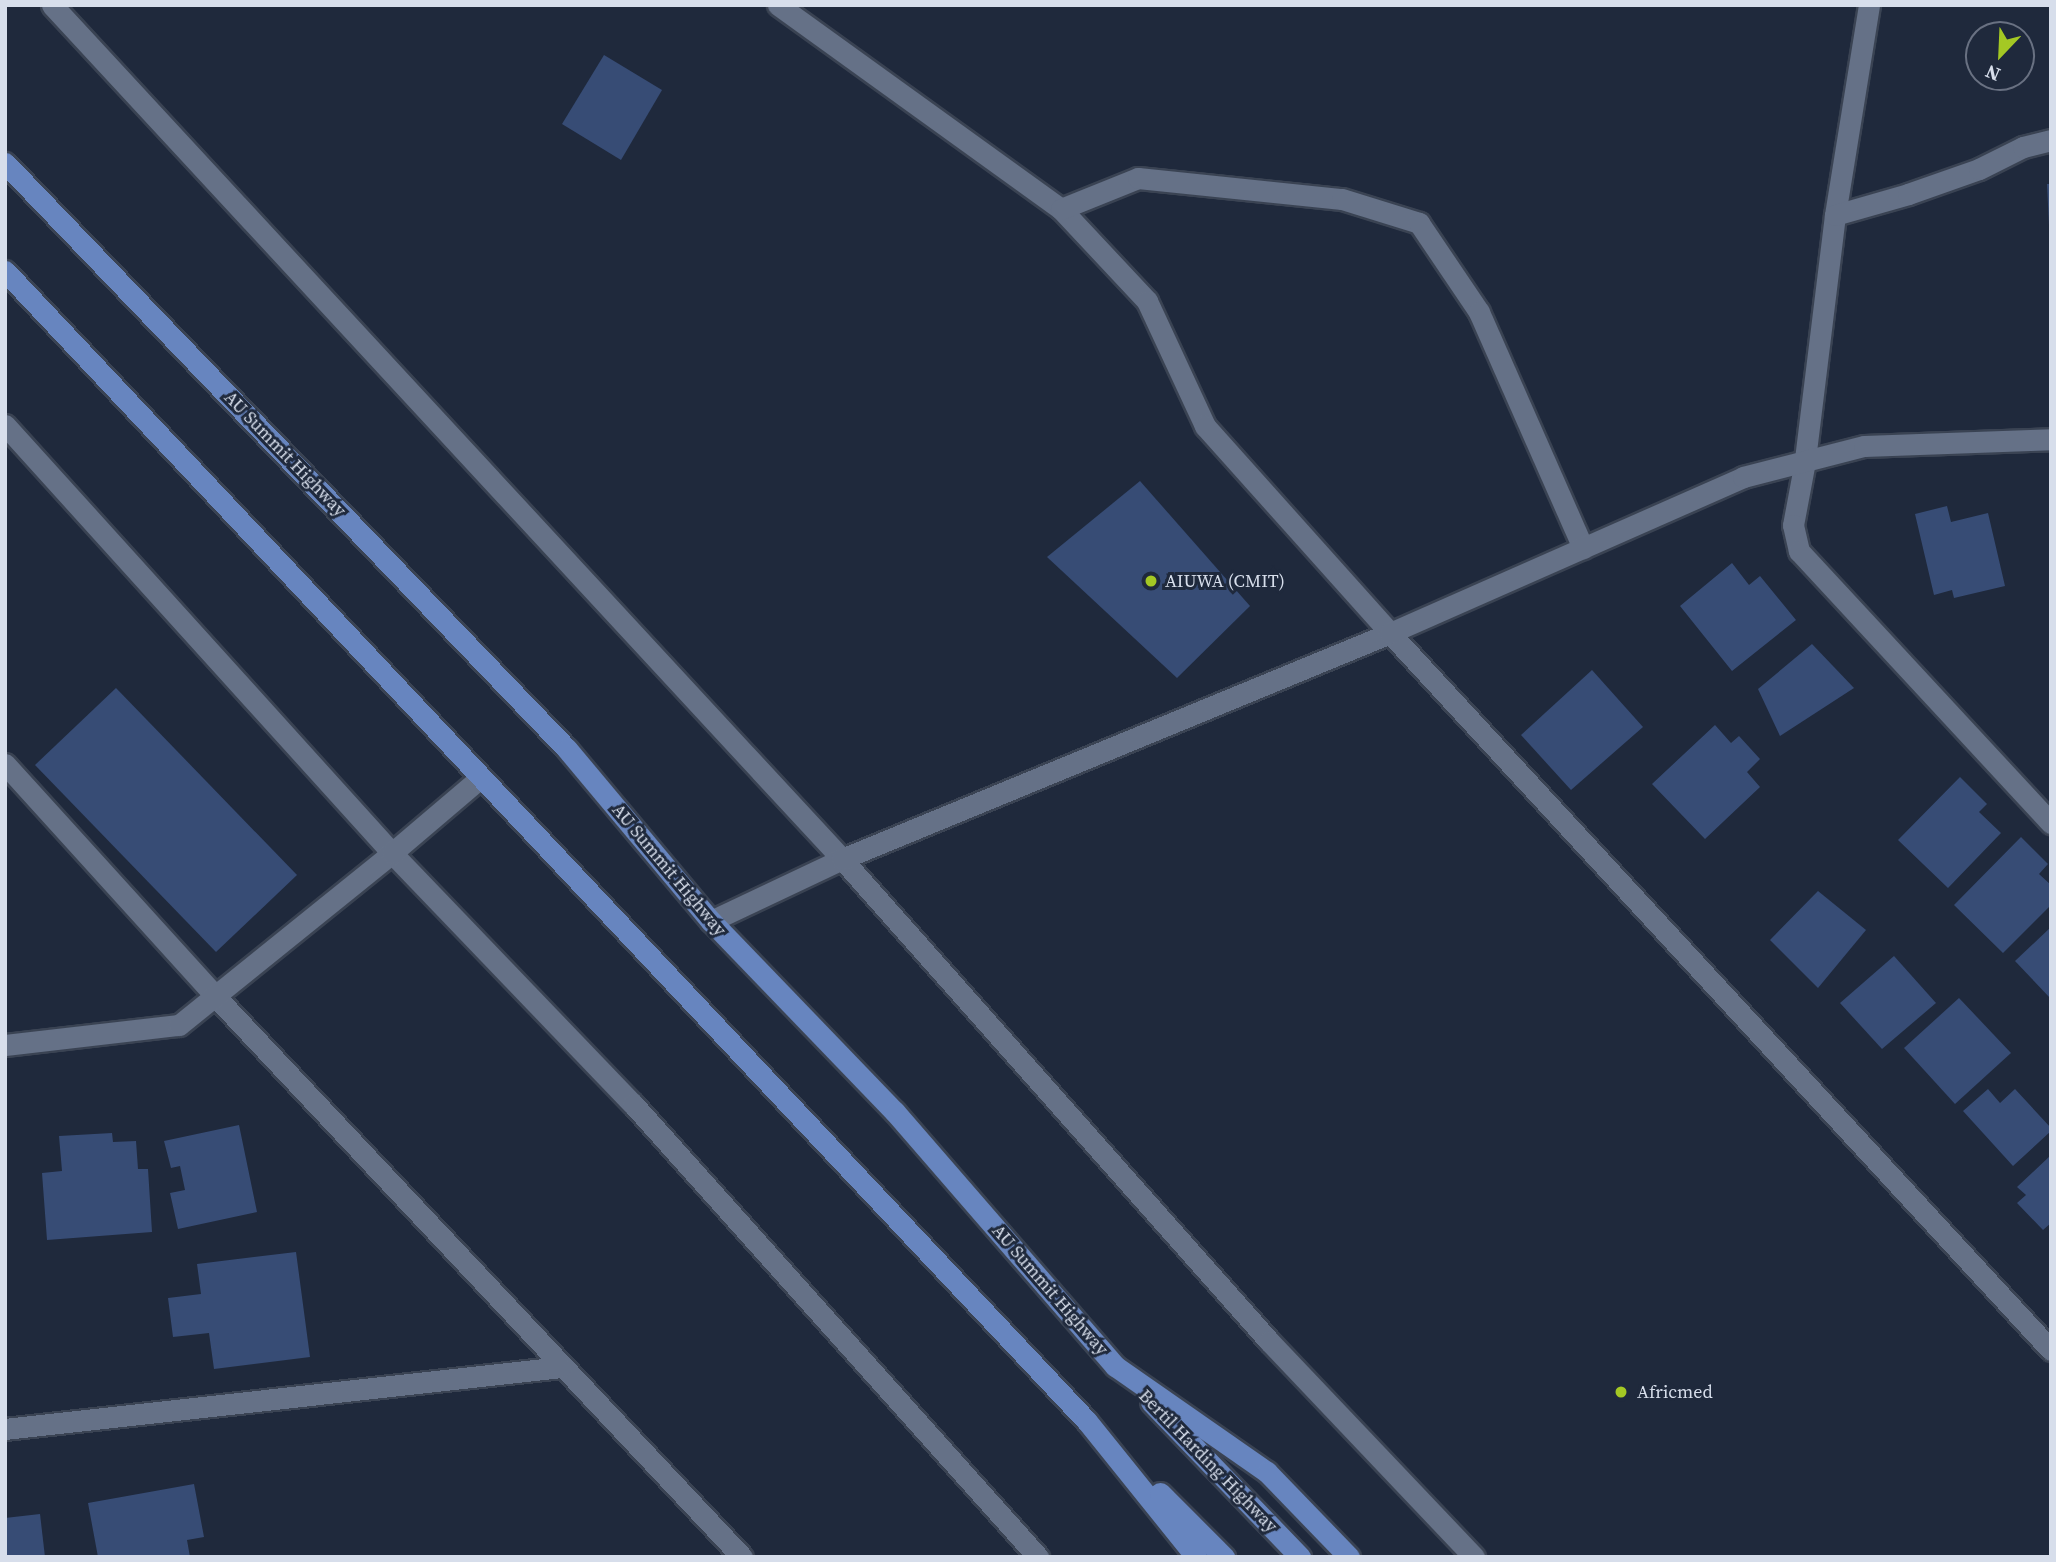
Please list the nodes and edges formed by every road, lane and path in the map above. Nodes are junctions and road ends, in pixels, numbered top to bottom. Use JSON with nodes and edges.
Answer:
{"nodes":[{"id":1,"x":52,"y":5,"type":"edge"},
{"id":2,"x":778,"y":5,"type":"edge"},
{"id":3,"x":1869,"y":5,"type":"edge"},
{"id":4,"x":2051,"y":140,"type":"edge"},
{"id":5,"x":5,"y":163,"type":"edge"},
{"id":6,"x":1061,"y":209,"type":"junction"},
{"id":7,"x":1835,"y":215,"type":"junction"},
{"id":8,"x":5,"y":271,"type":"edge"},
{"id":9,"x":5,"y":425,"type":"edge"},
{"id":10,"x":2051,"y":439,"type":"edge"},
{"id":11,"x":1805,"y":461,"type":"junction"},
{"id":12,"x":1583,"y":548,"type":"junction"},
{"id":13,"x":1390,"y":633,"type":"junction"},
{"id":14,"x":5,"y":764,"type":"edge"},
{"id":15,"x":480,"y":778,"type":"junction"},
{"id":16,"x":2041,"y":803,"type":"edge"},
{"id":17,"x":2051,"y":824,"type":"edge"},
{"id":18,"x":392,"y":853,"type":"junction"},
{"id":19,"x":842,"y":859,"type":"junction"},
{"id":20,"x":711,"y":921,"type":"junction"},
{"id":21,"x":216,"y":997,"type":"junction"},
{"id":22,"x":5,"y":1045,"type":"edge"},
{"id":23,"x":2051,"y":1350,"type":"edge"},
{"id":24,"x":1115,"y":1366,"type":"junction"},
{"id":25,"x":561,"y":1367,"type":"junction"},
{"id":26,"x":1086,"y":1420,"type":"junction"},
{"id":27,"x":5,"y":1429,"type":"edge"},
{"id":28,"x":742,"y":1557,"type":"edge"},
{"id":29,"x":1038,"y":1557,"type":"edge"},
{"id":30,"x":1196,"y":1557,"type":"edge"},
{"id":31,"x":1224,"y":1557,"type":"edge"},
{"id":32,"x":1300,"y":1557,"type":"edge"},
{"id":33,"x":1349,"y":1557,"type":"edge"},
{"id":34,"x":1474,"y":1557,"type":"edge"}],
"edges":[{"from":1,"to":19,"type":"street"},
{"from":2,"to":6,"type":"street"},
{"from":3,"to":7,"type":"street"},
{"from":4,"to":7,"type":"street"},
{"from":5,"to":20,"type":"main road","name":"AU Summit Highway"},
{"from":6,"to":12,"type":"street"},
{"from":6,"to":13,"type":"street"},
{"from":7,"to":11,"type":"street"},
{"from":8,"to":15,"type":"main road"},
{"from":9,"to":18,"type":"street"},
{"from":10,"to":11,"type":"street"},
{"from":11,"to":12,"type":"street"},
{"from":11,"to":16,"type":"street"},
{"from":12,"to":13,"type":"street"},
{"from":13,"to":19,"type":"street"},
{"from":13,"to":23,"type":"street"},
{"from":14,"to":21,"type":"street"},
{"from":15,"to":18,"type":"street"},
{"from":15,"to":26,"type":"main road"},
{"from":16,"to":17,"type":"street"},
{"from":18,"to":21,"type":"street"},
{"from":18,"to":29,"type":"street"},
{"from":19,"to":20,"type":"street"},
{"from":19,"to":34,"type":"street"},
{"from":20,"to":24,"type":"main road","name":"AU Summit Highway"},
{"from":21,"to":22,"type":"street"},
{"from":21,"to":25,"type":"street"},
{"from":24,"to":32,"type":"main road","name":"Bertil Harding Highway"},
{"from":24,"to":33,"type":"main road","name":"AU Summit Highway"},
{"from":25,"to":27,"type":"street"},
{"from":25,"to":28,"type":"street"},
{"from":26,"to":30,"type":"main road"},
{"from":26,"to":31,"type":"main road"}]}
